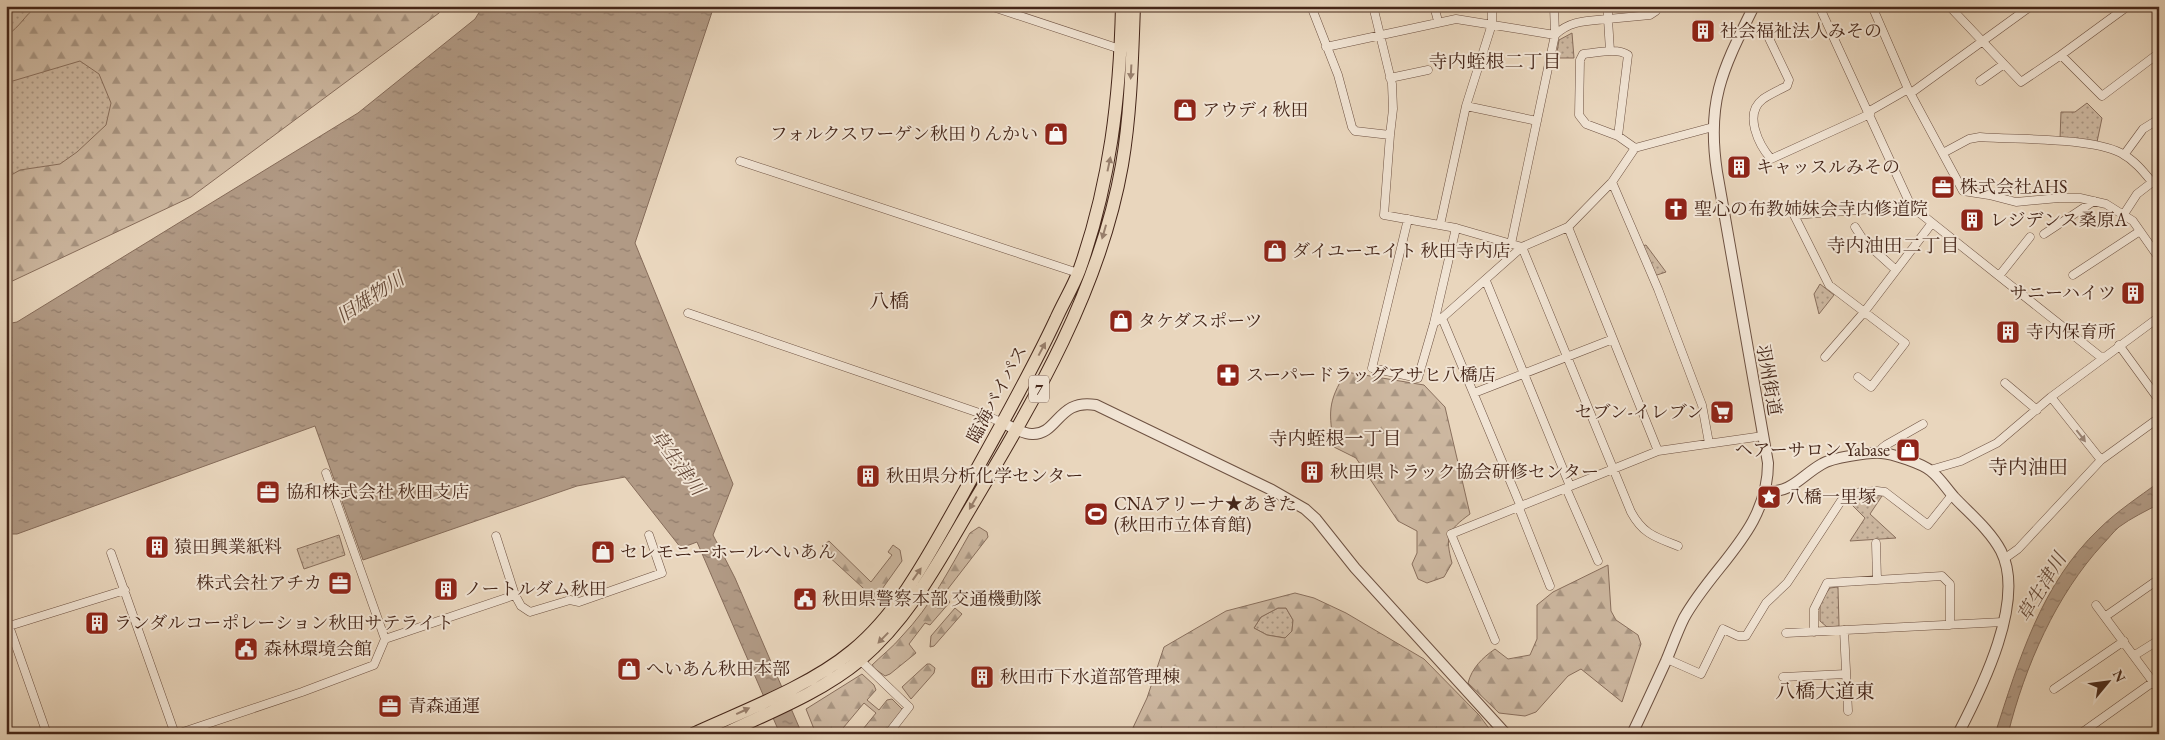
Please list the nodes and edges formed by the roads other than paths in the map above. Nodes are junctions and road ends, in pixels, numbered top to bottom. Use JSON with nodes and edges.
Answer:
{"nodes":[{"id":1,"x":990,"y":6,"type":"edge"},
{"id":2,"x":1122,"y":6,"type":"edge"},
{"id":3,"x":1134,"y":6,"type":"edge"},
{"id":4,"x":1311,"y":6,"type":"edge"},
{"id":5,"x":1373,"y":6,"type":"edge"},
{"id":6,"x":1434,"y":6,"type":"edge"},
{"id":7,"x":1492,"y":6,"type":"edge"},
{"id":8,"x":1554,"y":6,"type":"edge"},
{"id":9,"x":1608,"y":6,"type":"edge"},
{"id":10,"x":1656,"y":6,"type":"edge"},
{"id":11,"x":1754,"y":6,"type":"edge"},
{"id":12,"x":1819,"y":6,"type":"edge"},
{"id":13,"x":1872,"y":6,"type":"edge"},
{"id":14,"x":1949,"y":6,"type":"edge"},
{"id":15,"x":2031,"y":6,"type":"edge"},
{"id":16,"x":2128,"y":6,"type":"edge"},
{"id":17,"x":1608,"y":19,"type":"junction"},
{"id":18,"x":1438,"y":22,"type":"junction"},
{"id":19,"x":1492,"y":24,"type":"junction"},
{"id":20,"x":1765,"y":30,"type":"dead end"},
{"id":21,"x":1379,"y":35,"type":"junction"},
{"id":22,"x":1555,"y":35,"type":"junction"},
{"id":23,"x":1984,"y":41,"type":"junction"},
{"id":24,"x":1326,"y":47,"type":"junction"},
{"id":25,"x":1127,"y":51,"type":"junction"},
{"id":26,"x":1610,"y":52,"type":"junction"},
{"id":27,"x":2159,"y":53,"type":"edge"},
{"id":28,"x":2061,"y":54,"type":"junction"},
{"id":29,"x":2004,"y":64,"type":"junction"},
{"id":30,"x":1428,"y":70,"type":"dead end"},
{"id":31,"x":1390,"y":78,"type":"junction"},
{"id":32,"x":1980,"y":80,"type":"dead end"},
{"id":33,"x":1910,"y":91,"type":"junction"},
{"id":34,"x":1466,"y":106,"type":"junction"},
{"id":35,"x":1869,"y":113,"type":"junction"},
{"id":36,"x":2159,"y":119,"type":"edge"},
{"id":37,"x":1537,"y":121,"type":"junction"},
{"id":38,"x":1712,"y":127,"type":"junction"},
{"id":39,"x":1390,"y":134,"type":"junction"},
{"id":40,"x":1618,"y":136,"type":"junction"},
{"id":41,"x":1635,"y":148,"type":"junction"},
{"id":42,"x":1943,"y":153,"type":"junction"},
{"id":43,"x":2124,"y":155,"type":"junction"},
{"id":44,"x":740,"y":161,"type":"dead end"},
{"id":45,"x":2155,"y":179,"type":"edge"},
{"id":46,"x":1612,"y":182,"type":"junction"},
{"id":47,"x":2094,"y":201,"type":"junction"},
{"id":48,"x":1911,"y":206,"type":"junction"},
{"id":49,"x":2124,"y":214,"type":"junction"},
{"id":50,"x":1408,"y":219,"type":"junction"},
{"id":51,"x":1932,"y":222,"type":"junction"},
{"id":52,"x":1440,"y":225,"type":"junction"},
{"id":53,"x":1568,"y":227,"type":"junction"},
{"id":54,"x":1854,"y":227,"type":"dead end"},
{"id":55,"x":1456,"y":228,"type":"junction"},
{"id":56,"x":2140,"y":231,"type":"junction"},
{"id":57,"x":2044,"y":234,"type":"dead end"},
{"id":58,"x":2030,"y":237,"type":"dead end"},
{"id":59,"x":1511,"y":244,"type":"junction"},
{"id":60,"x":1522,"y":247,"type":"junction"},
{"id":61,"x":2157,"y":253,"type":"edge"},
{"id":62,"x":1896,"y":270,"type":"junction"},
{"id":63,"x":1078,"y":273,"type":"junction"},
{"id":64,"x":2074,"y":275,"type":"dead end"},
{"id":65,"x":1999,"y":276,"type":"junction"},
{"id":66,"x":1486,"y":282,"type":"junction"},
{"id":67,"x":1864,"y":311,"type":"junction"},
{"id":68,"x":688,"y":313,"type":"dead end"},
{"id":69,"x":2159,"y":317,"type":"edge"},
{"id":70,"x":1442,"y":318,"type":"junction"},
{"id":71,"x":1434,"y":323,"type":"junction"},
{"id":72,"x":1614,"y":339,"type":"junction"},
{"id":73,"x":2119,"y":345,"type":"junction"},
{"id":74,"x":1567,"y":356,"type":"junction"},
{"id":75,"x":1826,"y":357,"type":"dead end"},
{"id":76,"x":2102,"y":358,"type":"junction"},
{"id":77,"x":1522,"y":373,"type":"junction"},
{"id":78,"x":1858,"y":377,"type":"dead end"},
{"id":79,"x":2005,"y":383,"type":"dead end"},
{"id":80,"x":1474,"y":393,"type":"junction"},
{"id":81,"x":2051,"y":397,"type":"junction"},
{"id":82,"x":2159,"y":400,"type":"edge"},
{"id":83,"x":2037,"y":410,"type":"junction"},
{"id":84,"x":2159,"y":418,"type":"edge"},
{"id":85,"x":1003,"y":423,"type":"junction"},
{"id":86,"x":1923,"y":424,"type":"dead end"},
{"id":87,"x":1016,"y":429,"type":"junction"},
{"id":88,"x":1763,"y":436,"type":"junction"},
{"id":89,"x":1709,"y":443,"type":"junction"},
{"id":90,"x":1658,"y":451,"type":"junction"},
{"id":91,"x":1882,"y":453,"type":"junction"},
{"id":92,"x":2101,"y":460,"type":"junction"},
{"id":93,"x":1614,"y":468,"type":"junction"},
{"id":94,"x":1930,"y":470,"type":"junction"},
{"id":95,"x":326,"y":473,"type":"dead end"},
{"id":96,"x":1568,"y":487,"type":"junction"},
{"id":97,"x":1766,"y":490,"type":"junction"},
{"id":98,"x":1952,"y":494,"type":"junction"},
{"id":99,"x":1520,"y":507,"type":"junction"},
{"id":100,"x":649,"y":535,"type":"dead end"},
{"id":101,"x":496,"y":536,"type":"dead end"},
{"id":102,"x":1876,"y":543,"type":"dead end"},
{"id":103,"x":1678,"y":546,"type":"dead end"},
{"id":104,"x":111,"y":553,"type":"dead end"},
{"id":105,"x":2004,"y":559,"type":"junction"},
{"id":106,"x":1598,"y":561,"type":"dead end"},
{"id":107,"x":2159,"y":579,"type":"edge"},
{"id":108,"x":1877,"y":580,"type":"junction"},
{"id":109,"x":1550,"y":586,"type":"dead end"},
{"id":110,"x":125,"y":590,"type":"junction"},
{"id":111,"x":515,"y":595,"type":"junction"},
{"id":112,"x":2096,"y":606,"type":"dead end"},
{"id":113,"x":2106,"y":616,"type":"junction"},
{"id":114,"x":2003,"y":622,"type":"junction"},
{"id":115,"x":1950,"y":625,"type":"junction"},
{"id":116,"x":8,"y":627,"type":"edge"},
{"id":117,"x":1844,"y":630,"type":"junction"},
{"id":118,"x":1814,"y":632,"type":"junction"},
{"id":119,"x":1786,"y":633,"type":"dead end"},
{"id":120,"x":385,"y":639,"type":"junction"},
{"id":121,"x":1495,"y":640,"type":"dead end"},
{"id":122,"x":2159,"y":640,"type":"edge"},
{"id":123,"x":2124,"y":641,"type":"junction"},
{"id":124,"x":2135,"y":655,"type":"junction"},
{"id":125,"x":860,"y":660,"type":"junction"},
{"id":126,"x":1667,"y":660,"type":"junction"},
{"id":127,"x":1846,"y":674,"type":"junction"},
{"id":128,"x":1783,"y":677,"type":"dead end"},
{"id":129,"x":2153,"y":682,"type":"junction"},
{"id":130,"x":2054,"y":688,"type":"dead end"},
{"id":131,"x":2159,"y":690,"type":"edge"},
{"id":132,"x":795,"y":693,"type":"junction"},
{"id":133,"x":762,"y":709,"type":"junction"},
{"id":134,"x":1848,"y":711,"type":"dead end"},
{"id":135,"x":47,"y":734,"type":"edge"},
{"id":136,"x":176,"y":734,"type":"edge"},
{"id":137,"x":693,"y":734,"type":"edge"},
{"id":138,"x":724,"y":734,"type":"edge"},
{"id":139,"x":888,"y":734,"type":"edge"},
{"id":140,"x":1506,"y":734,"type":"edge"},
{"id":141,"x":1632,"y":734,"type":"edge"},
{"id":142,"x":1958,"y":734,"type":"edge"},
{"id":143,"x":2080,"y":734,"type":"edge"}],
"edges":[{"from":1,"to":25,"type":"street"},
{"from":2,"to":25,"type":"highway","name":"臨海バイパス","number":"7"},
{"from":3,"to":25,"type":"highway","name":"臨海バイパス","number":"7"},
{"from":4,"to":24,"type":"street"},
{"from":5,"to":21,"type":"street"},
{"from":6,"to":18,"type":"street"},
{"from":7,"to":19,"type":"street"},
{"from":8,"to":22,"type":"street"},
{"from":9,"to":17,"type":"street"},
{"from":10,"to":17,"type":"street"},
{"from":11,"to":38,"type":"street","name":"羽州街道"},
{"from":12,"to":35,"type":"street"},
{"from":13,"to":33,"type":"street"},
{"from":14,"to":23,"type":"street"},
{"from":15,"to":23,"type":"street"},
{"from":16,"to":28,"type":"street"},
{"from":17,"to":22,"type":"street"},
{"from":17,"to":26,"type":"street"},
{"from":18,"to":19,"type":"street"},
{"from":18,"to":21,"type":"street"},
{"from":19,"to":22,"type":"street"},
{"from":19,"to":34,"type":"street"},
{"from":20,"to":35,"type":"street"},
{"from":21,"to":24,"type":"street"},
{"from":21,"to":31,"type":"street"},
{"from":22,"to":37,"type":"street"},
{"from":23,"to":29,"type":"street"},
{"from":23,"to":33,"type":"street"},
{"from":24,"to":39,"type":"street"},
{"from":63,"to":25,"type":"highway","name":"臨海バイパス","number":"7","one_way":true},
{"from":25,"to":87,"type":"highway","name":"臨海バイパス","number":"7","one_way":true},
{"from":26,"to":40,"type":"street"},
{"from":26,"to":40,"type":"street"},
{"from":27,"to":28,"type":"street"},
{"from":28,"to":29,"type":"street"},
{"from":29,"to":32,"type":"street"},
{"from":30,"to":31,"type":"street"},
{"from":31,"to":39,"type":"street"},
{"from":33,"to":35,"type":"street"},
{"from":33,"to":42,"type":"street"},
{"from":34,"to":37,"type":"street"},
{"from":34,"to":52,"type":"street"},
{"from":35,"to":48,"type":"street"},
{"from":36,"to":43,"type":"street"},
{"from":37,"to":59,"type":"street"},
{"from":38,"to":41,"type":"street"},
{"from":38,"to":88,"type":"street","name":"羽州街道"},
{"from":39,"to":50,"type":"street"},
{"from":40,"to":41,"type":"street"},
{"from":41,"to":46,"type":"street"},
{"from":42,"to":43,"type":"street"},
{"from":42,"to":47,"type":"street"},
{"from":43,"to":45,"type":"street"},
{"from":44,"to":63,"type":"street"},
{"from":45,"to":49,"type":"street"},
{"from":46,"to":53,"type":"street"},
{"from":46,"to":89,"type":"street"},
{"from":47,"to":49,"type":"street"},
{"from":47,"to":57,"type":"street"},
{"from":48,"to":51,"type":"street"},
{"from":48,"to":67,"type":"street"},
{"from":49,"to":56,"type":"street"},
{"from":50,"to":52,"type":"street"},
{"from":50,"to":71,"type":"street"},
{"from":51,"to":62,"type":"street"},
{"from":51,"to":65,"type":"street"},
{"from":52,"to":55,"type":"street"},
{"from":53,"to":60,"type":"street"},
{"from":53,"to":72,"type":"street"},
{"from":54,"to":62,"type":"street"},
{"from":55,"to":59,"type":"street"},
{"from":55,"to":71,"type":"street"},
{"from":56,"to":61,"type":"street"},
{"from":56,"to":64,"type":"street"},
{"from":58,"to":65,"type":"street"},
{"from":59,"to":60,"type":"street"},
{"from":60,"to":66,"type":"street"},
{"from":60,"to":74,"type":"street"},
{"from":62,"to":67,"type":"street"},
{"from":85,"to":63,"type":"highway","name":"臨海バイパス","number":"7","one_way":true},
{"from":65,"to":76,"type":"street"},
{"from":66,"to":70,"type":"street"},
{"from":66,"to":77,"type":"street"},
{"from":67,"to":75,"type":"street"},
{"from":67,"to":78,"type":"street"},
{"from":68,"to":85,"type":"street"},
{"from":69,"to":73,"type":"street"},
{"from":70,"to":71,"type":"street"},
{"from":70,"to":80,"type":"street"},
{"from":72,"to":74,"type":"street"},
{"from":72,"to":90,"type":"street"},
{"from":73,"to":76,"type":"street"},
{"from":73,"to":82,"type":"street"},
{"from":74,"to":77,"type":"street"},
{"from":74,"to":93,"type":"street"},
{"from":76,"to":81,"type":"street"},
{"from":77,"to":80,"type":"street"},
{"from":77,"to":96,"type":"street"},
{"from":79,"to":83,"type":"street"},
{"from":80,"to":99,"type":"street"},
{"from":81,"to":83,"type":"street"},
{"from":81,"to":92,"type":"street","one_way":true},
{"from":83,"to":94,"type":"street"},
{"from":84,"to":92,"type":"street"},
{"from":85,"to":87,"type":"street"},
{"from":132,"to":85,"type":"highway","name":"臨海バイパス","number":"7","one_way":true},
{"from":86,"to":91,"type":"street"},
{"from":87,"to":125,"type":"highway","name":"臨海バイパス","number":"7","one_way":true},
{"from":87,"to":140,"type":"street"},
{"from":88,"to":89,"type":"street"},
{"from":88,"to":97,"type":"street","name":"羽州街道"},
{"from":89,"to":90,"type":"street"},
{"from":90,"to":93,"type":"street"},
{"from":91,"to":94,"type":"street"},
{"from":91,"to":97,"type":"street"},
{"from":92,"to":105,"type":"street"},
{"from":93,"to":96,"type":"street"},
{"from":93,"to":103,"type":"street"},
{"from":94,"to":98,"type":"street"},
{"from":95,"to":120,"type":"street"},
{"from":96,"to":99,"type":"street"},
{"from":96,"to":106,"type":"street"},
{"from":97,"to":126,"type":"street","name":"羽州街道"},
{"from":98,"to":105,"type":"street"},
{"from":98,"to":126,"type":"street"},
{"from":99,"to":109,"type":"street"},
{"from":99,"to":121,"type":"street"},
{"from":100,"to":111,"type":"street"},
{"from":101,"to":111,"type":"street"},
{"from":102,"to":108,"type":"street"},
{"from":104,"to":110,"type":"street"},
{"from":105,"to":114,"type":"street"},
{"from":107,"to":113,"type":"street"},
{"from":108,"to":115,"type":"street"},
{"from":108,"to":118,"type":"street"},
{"from":110,"to":116,"type":"street"},
{"from":110,"to":136,"type":"street"},
{"from":111,"to":120,"type":"street"},
{"from":112,"to":113,"type":"street"},
{"from":113,"to":123,"type":"street"},
{"from":114,"to":115,"type":"street"},
{"from":114,"to":142,"type":"street"},
{"from":115,"to":117,"type":"street"},
{"from":116,"to":135,"type":"street"},
{"from":117,"to":118,"type":"street"},
{"from":117,"to":127,"type":"street"},
{"from":118,"to":119,"type":"street"},
{"from":120,"to":136,"type":"street"},
{"from":122,"to":124,"type":"street"},
{"from":123,"to":124,"type":"street"},
{"from":123,"to":130,"type":"street"},
{"from":124,"to":129,"type":"street"},
{"from":125,"to":132,"type":"highway","name":"臨海バイパス","number":"7"},
{"from":125,"to":139,"type":"street"},
{"from":126,"to":141,"type":"street","name":"羽州街道"},
{"from":127,"to":128,"type":"street"},
{"from":127,"to":134,"type":"street"},
{"from":129,"to":131,"type":"street"},
{"from":129,"to":143,"type":"street"},
{"from":132,"to":133,"type":"highway","name":"臨海バイパス","number":"7"},
{"from":137,"to":133,"type":"highway","name":"臨海バイパス","number":"7","one_way":true},
{"from":133,"to":138,"type":"highway","name":"臨海バイパス","number":"7"}]}
